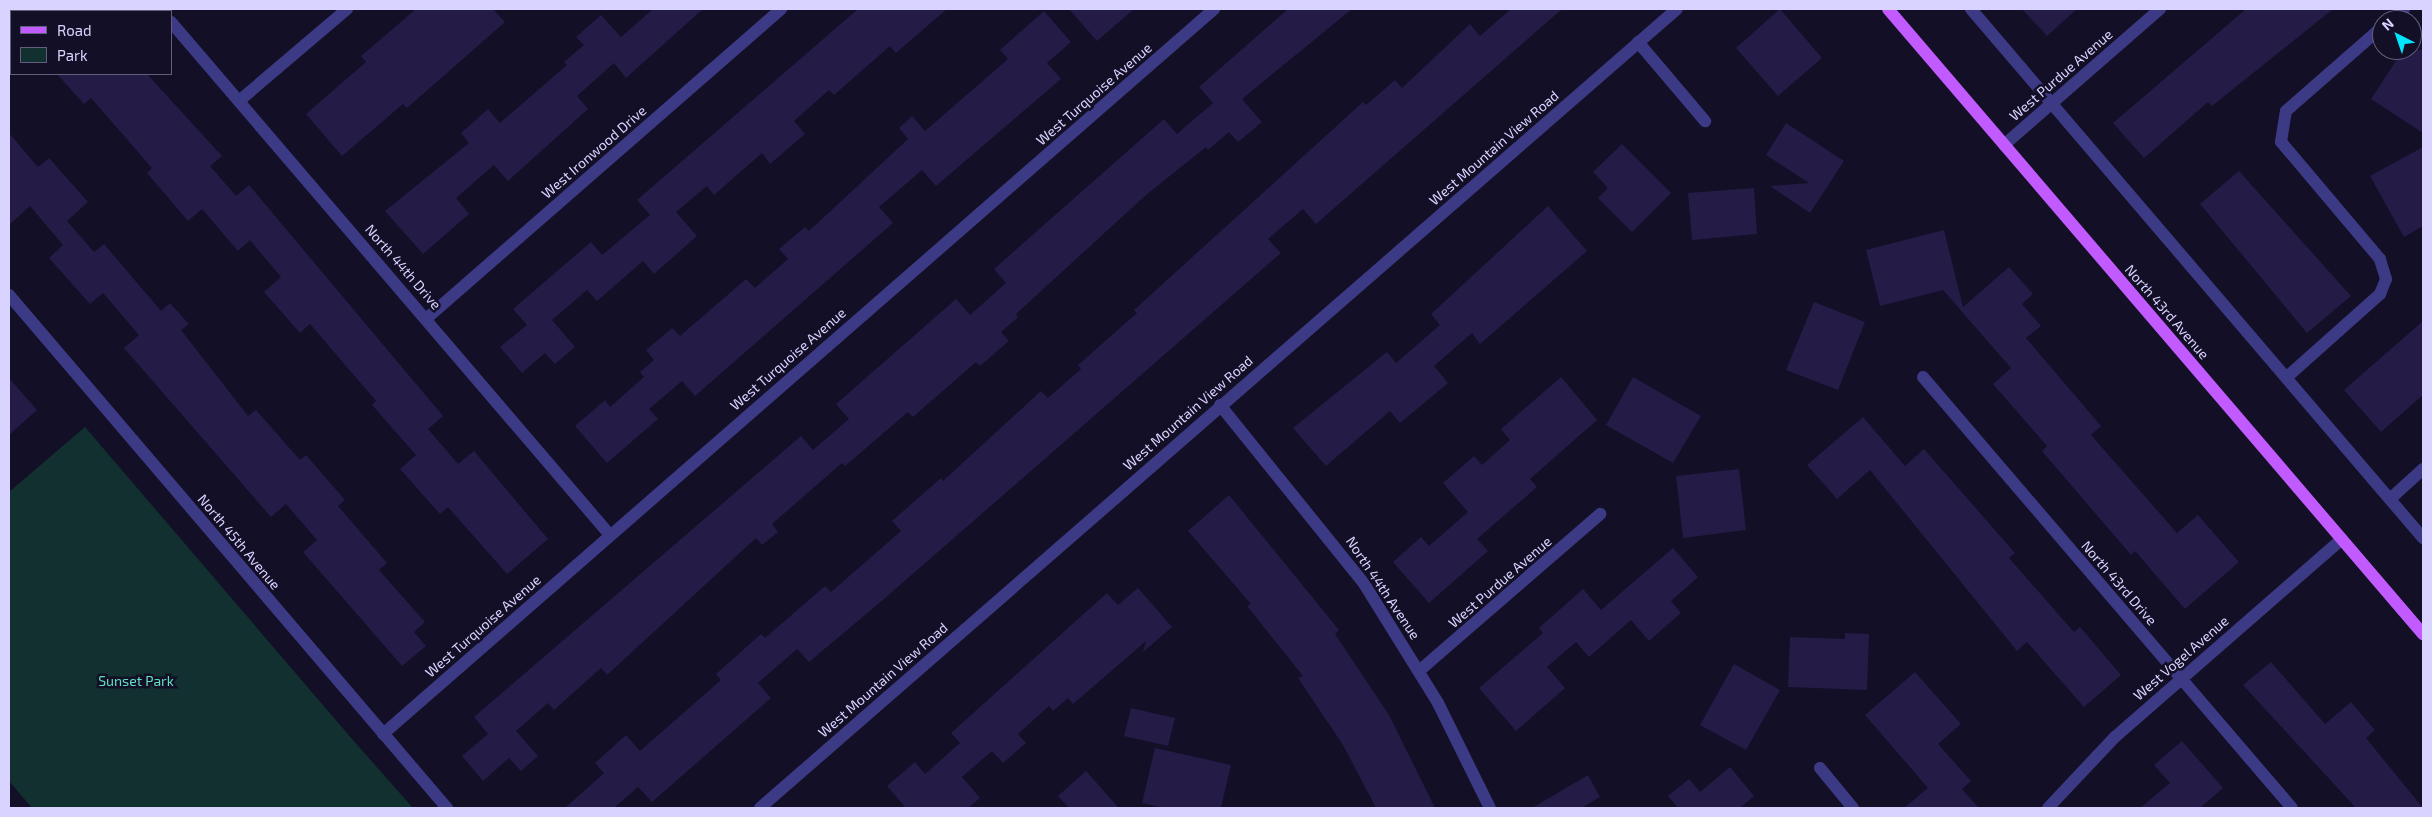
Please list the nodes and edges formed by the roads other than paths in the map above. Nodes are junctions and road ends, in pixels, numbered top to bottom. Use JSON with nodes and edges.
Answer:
{"nodes":[{"id":1,"x":347,"y":9,"type":"edge"},
{"id":2,"x":781,"y":9,"type":"edge"},
{"id":3,"x":1677,"y":9,"type":"edge"},
{"id":4,"x":1888,"y":9,"type":"edge"},
{"id":5,"x":1971,"y":9,"type":"edge"},
{"id":6,"x":2160,"y":9,"type":"edge"},
{"id":7,"x":1208,"y":11,"type":"edge"},
{"id":8,"x":172,"y":23,"type":"edge"},
{"id":9,"x":2372,"y":37,"type":"edge"},
{"id":10,"x":1638,"y":42,"type":"junction"},
{"id":11,"x":239,"y":101,"type":"junction"},
{"id":12,"x":2051,"y":103,"type":"junction"},
{"id":13,"x":1705,"y":121,"type":"dead end"},
{"id":14,"x":2004,"y":145,"type":"junction"},
{"id":15,"x":10,"y":298,"type":"edge"},
{"id":16,"x":427,"y":318,"type":"junction"},
{"id":17,"x":1923,"y":377,"type":"dead end"},
{"id":18,"x":2287,"y":377,"type":"junction"},
{"id":19,"x":1220,"y":405,"type":"junction"},
{"id":20,"x":2423,"y":469,"type":"edge"},
{"id":21,"x":2390,"y":499,"type":"junction"},
{"id":22,"x":1600,"y":514,"type":"dead end"},
{"id":23,"x":609,"y":534,"type":"junction"},
{"id":24,"x":2423,"y":538,"type":"edge"},
{"id":25,"x":2342,"y":539,"type":"junction"},
{"id":26,"x":2423,"y":634,"type":"edge"},
{"id":27,"x":1419,"y":671,"type":"junction"},
{"id":28,"x":2180,"y":678,"type":"junction"},
{"id":29,"x":383,"y":734,"type":"junction"},
{"id":30,"x":1820,"y":768,"type":"dead end"},
{"id":31,"x":447,"y":808,"type":"edge"},
{"id":32,"x":760,"y":808,"type":"edge"},
{"id":33,"x":1490,"y":808,"type":"edge"},
{"id":34,"x":1853,"y":808,"type":"edge"},
{"id":35,"x":2048,"y":808,"type":"edge"},
{"id":36,"x":2292,"y":808,"type":"edge"}],
"edges":[{"from":1,"to":11,"type":"street"},
{"from":2,"to":16,"type":"street","name":"West Ironwood Drive"},
{"from":3,"to":10,"type":"street","name":"West Mountain View Road"},
{"from":4,"to":14,"type":"main road","name":"North 43rd Avenue"},
{"from":5,"to":12,"type":"street"},
{"from":6,"to":12,"type":"street","name":"West Purdue Avenue"},
{"from":7,"to":23,"type":"street","name":"West Turquoise Avenue"},
{"from":8,"to":11,"type":"street","name":"North 44th Drive"},
{"from":9,"to":18,"type":"street"},
{"from":10,"to":13,"type":"street"},
{"from":10,"to":19,"type":"street","name":"West Mountain View Road"},
{"from":11,"to":16,"type":"street","name":"North 44th Drive"},
{"from":12,"to":14,"type":"street","name":"West Purdue Avenue"},
{"from":12,"to":18,"type":"street"},
{"from":14,"to":25,"type":"main road","name":"North 43rd Avenue"},
{"from":15,"to":29,"type":"street","name":"North 45th Avenue"},
{"from":16,"to":23,"type":"street","name":"North 44th Drive"},
{"from":17,"to":28,"type":"street","name":"North 43rd Drive"},
{"from":18,"to":21,"type":"street"},
{"from":19,"to":27,"type":"street","name":"North 44th Avenue"},
{"from":19,"to":32,"type":"street","name":"West Mountain View Road"},
{"from":20,"to":21,"type":"street"},
{"from":21,"to":24,"type":"street"},
{"from":22,"to":27,"type":"street","name":"West Purdue Avenue"},
{"from":23,"to":29,"type":"street","name":"West Turquoise Avenue"},
{"from":25,"to":26,"type":"main road","name":"North 43rd Avenue"},
{"from":25,"to":28,"type":"street","name":"West Vogel Avenue"},
{"from":27,"to":33,"type":"street","name":"North 44th Avenue"},
{"from":28,"to":35,"type":"street","name":"West Vogel Avenue"},
{"from":28,"to":36,"type":"street","name":"North 43rd Drive"},
{"from":29,"to":31,"type":"street","name":"North 45th Avenue"},
{"from":30,"to":34,"type":"street"}]}
